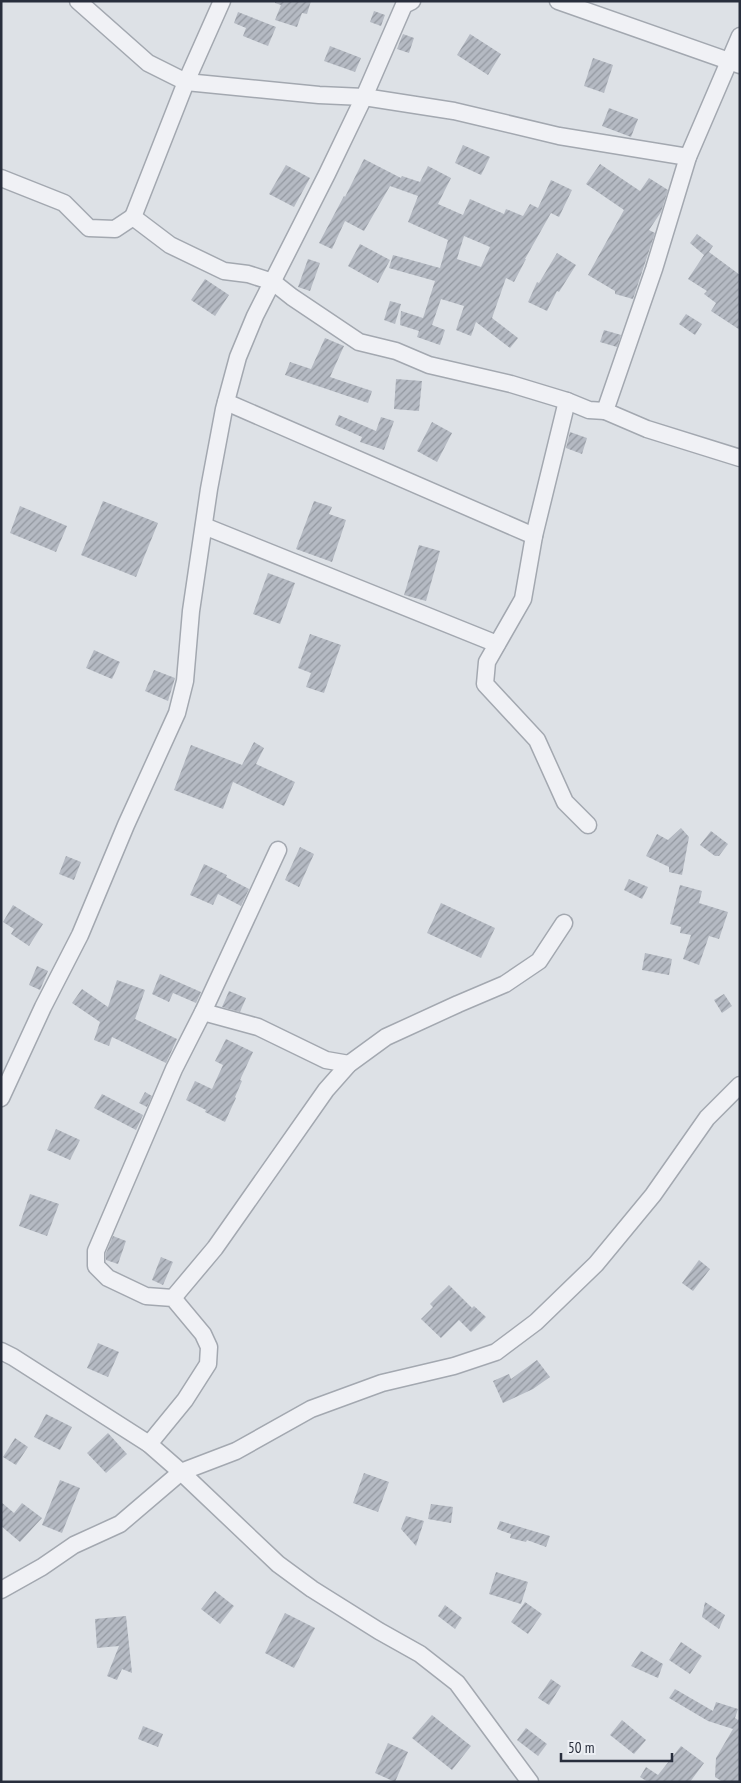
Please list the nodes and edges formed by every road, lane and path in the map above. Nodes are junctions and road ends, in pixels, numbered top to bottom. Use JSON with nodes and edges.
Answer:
{"nodes":[{"id":1,"x":78,"y":1,"type":"edge"},
{"id":2,"x":222,"y":1,"type":"edge"},
{"id":3,"x":412,"y":1,"type":"edge"},
{"id":4,"x":558,"y":1,"type":"edge"},
{"id":5,"x":740,"y":36,"type":"edge"},
{"id":6,"x":735,"y":63,"type":"edge"},
{"id":7,"x":186,"y":82,"type":"junction"},
{"id":8,"x":364,"y":97,"type":"junction"},
{"id":9,"x":688,"y":157,"type":"junction"},
{"id":10,"x":1,"y":178,"type":"edge"},
{"id":11,"x":133,"y":218,"type":"junction"},
{"id":12,"x":273,"y":282,"type":"junction"},
{"id":13,"x":567,"y":401,"type":"junction"},
{"id":14,"x":226,"y":402,"type":"junction"},
{"id":15,"x":605,"y":411,"type":"junction"},
{"id":16,"x":739,"y":458,"type":"edge"},
{"id":17,"x":204,"y":526,"type":"junction"},
{"id":18,"x":534,"y":536,"type":"junction"},
{"id":19,"x":497,"y":644,"type":"junction"},
{"id":20,"x":588,"y":825,"type":"dead end"},
{"id":21,"x":278,"y":850,"type":"dead end"},
{"id":22,"x":564,"y":924,"type":"dead end"},
{"id":23,"x":203,"y":1012,"type":"junction"},
{"id":24,"x":349,"y":1064,"type":"junction"},
{"id":25,"x":740,"y":1085,"type":"edge"},
{"id":26,"x":1,"y":1098,"type":"edge"},
{"id":27,"x":173,"y":1298,"type":"junction"},
{"id":28,"x":1,"y":1351,"type":"edge"},
{"id":29,"x":149,"y":1444,"type":"junction"},
{"id":30,"x":181,"y":1472,"type":"junction"},
{"id":31,"x":1,"y":1590,"type":"edge"},
{"id":32,"x":530,"y":1782,"type":"edge"}],
"edges":[{"from":1,"to":7,"type":"street"},
{"from":2,"to":7,"type":"street"},
{"from":3,"to":8,"type":"street"},
{"from":4,"to":6,"type":"street"},
{"from":5,"to":6,"type":"street"},
{"from":6,"to":9,"type":"street"},
{"from":7,"to":8,"type":"street"},
{"from":7,"to":11,"type":"street"},
{"from":8,"to":9,"type":"street"},
{"from":8,"to":12,"type":"street"},
{"from":9,"to":15,"type":"street"},
{"from":10,"to":11,"type":"street"},
{"from":11,"to":12,"type":"street"},
{"from":12,"to":13,"type":"street"},
{"from":12,"to":14,"type":"street"},
{"from":13,"to":15,"type":"street"},
{"from":13,"to":18,"type":"street"},
{"from":14,"to":17,"type":"street"},
{"from":14,"to":18,"type":"street"},
{"from":15,"to":16,"type":"street"},
{"from":17,"to":19,"type":"street"},
{"from":17,"to":26,"type":"street"},
{"from":18,"to":19,"type":"street"},
{"from":19,"to":20,"type":"street"},
{"from":21,"to":23,"type":"street"},
{"from":22,"to":24,"type":"street"},
{"from":23,"to":24,"type":"street"},
{"from":23,"to":27,"type":"street"},
{"from":24,"to":27,"type":"street"},
{"from":25,"to":30,"type":"street"},
{"from":27,"to":29,"type":"street"},
{"from":28,"to":29,"type":"street"},
{"from":29,"to":30,"type":"street"},
{"from":30,"to":31,"type":"street"},
{"from":30,"to":32,"type":"street"}]}
